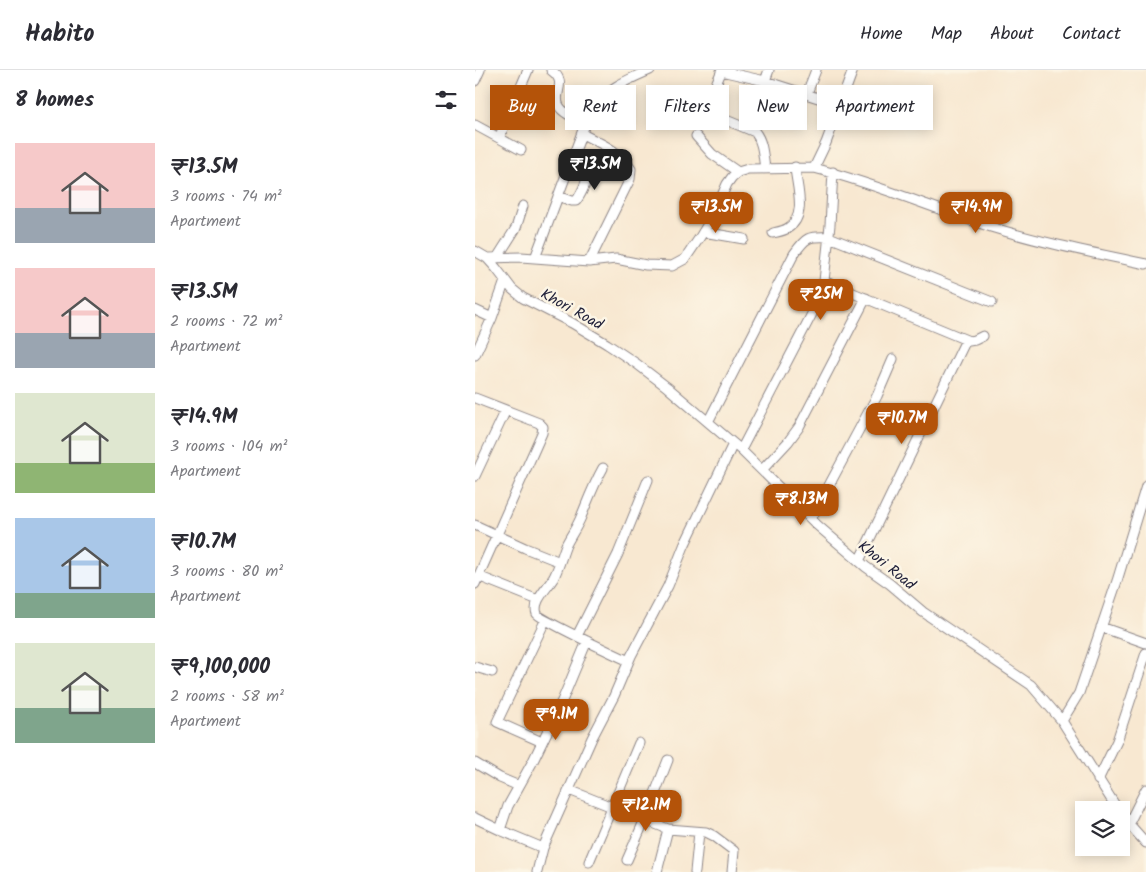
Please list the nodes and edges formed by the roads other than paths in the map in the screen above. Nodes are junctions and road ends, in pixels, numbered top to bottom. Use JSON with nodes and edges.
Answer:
{"nodes":[{"id":1,"x":480,"y":70,"type":"edge"},
{"id":2,"x":528,"y":70,"type":"edge"},
{"id":3,"x":551,"y":70,"type":"edge"},
{"id":4,"x":650,"y":70,"type":"edge"},
{"id":5,"x":721,"y":70,"type":"edge"},
{"id":6,"x":769,"y":70,"type":"edge"},
{"id":7,"x":816,"y":70,"type":"edge"},
{"id":8,"x":853,"y":70,"type":"edge"},
{"id":9,"x":475,"y":81,"type":"edge"},
{"id":10,"x":765,"y":81,"type":"junction"},
{"id":11,"x":619,"y":85,"type":"edge"},
{"id":12,"x":779,"y":85,"type":"edge"},
{"id":13,"x":847,"y":85,"type":"edge"},
{"id":14,"x":807,"y":93,"type":"joint"},
{"id":15,"x":817,"y":97,"type":"edge"},
{"id":16,"x":565,"y":111,"type":"edge"},
{"id":17,"x":475,"y":125,"type":"edge"},
{"id":18,"x":583,"y":130,"type":"edge"},
{"id":19,"x":830,"y":130,"type":"edge"},
{"id":20,"x":581,"y":134,"type":"junction"},
{"id":21,"x":696,"y":136,"type":"dead end"},
{"id":22,"x":499,"y":138,"type":"junction"},
{"id":23,"x":521,"y":150,"type":"dead end"},
{"id":24,"x":571,"y":163,"type":"junction"},
{"id":25,"x":795,"y":167,"type":"junction"},
{"id":26,"x":814,"y":168,"type":"junction"},
{"id":27,"x":765,"y":169,"type":"junction"},
{"id":28,"x":738,"y":172,"type":"junction"},
{"id":29,"x":833,"y":172,"type":"junction"},
{"id":30,"x":558,"y":196,"type":"junction"},
{"id":31,"x":523,"y":206,"type":"dead end"},
{"id":32,"x":703,"y":232,"type":"junction"},
{"id":33,"x":773,"y":233,"type":"dead end"},
{"id":34,"x":829,"y":237,"type":"junction"},
{"id":35,"x":745,"y":239,"type":"dead end"},
{"id":36,"x":475,"y":251,"type":"edge"},
{"id":37,"x":487,"y":258,"type":"junction"},
{"id":38,"x":497,"y":258,"type":"junction"},
{"id":39,"x":535,"y":258,"type":"junction"},
{"id":40,"x":589,"y":262,"type":"junction"},
{"id":41,"x":1146,"y":264,"type":"edge"},
{"id":42,"x":505,"y":281,"type":"junction"},
{"id":43,"x":824,"y":281,"type":"junction"},
{"id":44,"x":866,"y":298,"type":"junction"},
{"id":45,"x":992,"y":302,"type":"dead end"},
{"id":46,"x":475,"y":310,"type":"edge"},
{"id":47,"x":492,"y":318,"type":"junction"},
{"id":48,"x":983,"y":336,"type":"dead end"},
{"id":49,"x":966,"y":340,"type":"junction"},
{"id":50,"x":475,"y":355,"type":"edge"},
{"id":51,"x":893,"y":359,"type":"dead end"},
{"id":52,"x":475,"y":398,"type":"edge"},
{"id":53,"x":506,"y":410,"type":"junction"},
{"id":54,"x":708,"y":422,"type":"junction"},
{"id":55,"x":733,"y":444,"type":"junction"},
{"id":56,"x":741,"y":450,"type":"junction"},
{"id":57,"x":603,"y":468,"type":"dead end"},
{"id":58,"x":762,"y":470,"type":"junction"},
{"id":59,"x":475,"y":476,"type":"edge"},
{"id":60,"x":648,"y":480,"type":"dead end"},
{"id":61,"x":1146,"y":486,"type":"edge"},
{"id":62,"x":1143,"y":502,"type":"edge"},
{"id":63,"x":811,"y":519,"type":"junction"},
{"id":64,"x":475,"y":525,"type":"edge"},
{"id":65,"x":497,"y":534,"type":"junction"},
{"id":66,"x":859,"y":561,"type":"junction"},
{"id":67,"x":560,"y":562,"type":"junction"},
{"id":68,"x":477,"y":580,"type":"edge"},
{"id":69,"x":538,"y":600,"type":"junction"},
{"id":70,"x":545,"y":621,"type":"junction"},
{"id":71,"x":1101,"y":627,"type":"junction"},
{"id":72,"x":577,"y":636,"type":"junction"},
{"id":73,"x":587,"y":642,"type":"junction"},
{"id":74,"x":1146,"y":643,"type":"edge"},
{"id":75,"x":1146,"y":653,"type":"edge"},
{"id":76,"x":629,"y":661,"type":"junction"},
{"id":77,"x":475,"y":667,"type":"edge"},
{"id":78,"x":493,"y":672,"type":"dead end"},
{"id":79,"x":1141,"y":682,"type":"edge"},
{"id":80,"x":1062,"y":721,"type":"junction"},
{"id":81,"x":542,"y":742,"type":"junction"},
{"id":82,"x":639,"y":742,"type":"dead end"},
{"id":83,"x":668,"y":760,"type":"dead end"},
{"id":84,"x":475,"y":763,"type":"edge"},
{"id":85,"x":1098,"y":780,"type":"junction"},
{"id":86,"x":519,"y":786,"type":"junction"},
{"id":87,"x":1146,"y":789,"type":"edge"},
{"id":88,"x":569,"y":790,"type":"junction"},
{"id":89,"x":1112,"y":801,"type":"edge"},
{"id":90,"x":612,"y":806,"type":"junction"},
{"id":91,"x":475,"y":818,"type":"edge"},
{"id":92,"x":645,"y":819,"type":"junction"},
{"id":93,"x":1130,"y":821,"type":"edge"},
{"id":94,"x":1130,"y":827,"type":"edge"},
{"id":95,"x":668,"y":829,"type":"junction"},
{"id":96,"x":500,"y":830,"type":"junction"},
{"id":97,"x":699,"y":832,"type":"junction"},
{"id":98,"x":1146,"y":843,"type":"edge"},
{"id":99,"x":543,"y":848,"type":"junction"},
{"id":100,"x":627,"y":860,"type":"dead end"},
{"id":101,"x":589,"y":862,"type":"dead end"},
{"id":102,"x":537,"y":872,"type":"edge"},
{"id":103,"x":657,"y":872,"type":"edge"},
{"id":104,"x":695,"y":872,"type":"edge"},
{"id":105,"x":732,"y":872,"type":"edge"}],
"edges":[{"from":1,"to":9,"type":"street"},
{"from":2,"to":22,"type":"street"},
{"from":3,"to":16,"type":"street"},
{"from":4,"to":11,"type":"street"},
{"from":5,"to":10,"type":"street"},
{"from":5,"to":27,"type":"street"},
{"from":6,"to":10,"type":"street"},
{"from":7,"to":14,"type":"street"},
{"from":8,"to":13,"type":"street"},
{"from":10,"to":12,"type":"street"},
{"from":14,"to":15,"type":"street"},
{"from":17,"to":22,"type":"street"},
{"from":18,"to":20,"type":"street"},
{"from":19,"to":26,"type":"street"},
{"from":20,"to":24,"type":"street"},
{"from":20,"to":40,"type":"street"},
{"from":21,"to":28,"type":"street"},
{"from":22,"to":23,"type":"street"},
{"from":24,"to":30,"type":"street"},
{"from":24,"to":30,"type":"street"},
{"from":25,"to":26,"type":"street"},
{"from":25,"to":27,"type":"street"},
{"from":25,"to":33,"type":"street"},
{"from":26,"to":29,"type":"street"},
{"from":27,"to":28,"type":"street"},
{"from":28,"to":32,"type":"street"},
{"from":29,"to":34,"type":"street"},
{"from":29,"to":41,"type":"street"},
{"from":30,"to":39,"type":"street"},
{"from":31,"to":38,"type":"street"},
{"from":32,"to":35,"type":"street"},
{"from":32,"to":40,"type":"street"},
{"from":34,"to":43,"type":"street"},
{"from":34,"to":45,"type":"street"},
{"from":34,"to":54,"type":"street"},
{"from":36,"to":37,"type":"street","name":"Khori Road"},
{"from":37,"to":38,"type":"street"},
{"from":37,"to":42,"type":"street","name":"Khori Road"},
{"from":38,"to":39,"type":"street"},
{"from":39,"to":40,"type":"street"},
{"from":42,"to":47,"type":"street"},
{"from":42,"to":54,"type":"street","name":"Khori Road"},
{"from":43,"to":44,"type":"street"},
{"from":43,"to":56,"type":"street"},
{"from":44,"to":49,"type":"street"},
{"from":44,"to":58,"type":"street"},
{"from":46,"to":47,"type":"street"},
{"from":47,"to":50,"type":"street"},
{"from":48,"to":49,"type":"street"},
{"from":49,"to":66,"type":"street"},
{"from":51,"to":63,"type":"street"},
{"from":52,"to":53,"type":"street"},
{"from":53,"to":59,"type":"street"},
{"from":53,"to":65,"type":"street"},
{"from":54,"to":55,"type":"street","name":"Khori Road"},
{"from":55,"to":56,"type":"street","name":"Khori Road"},
{"from":55,"to":76,"type":"street"},
{"from":56,"to":58,"type":"street","name":"Khori Road"},
{"from":57,"to":67,"type":"street"},
{"from":58,"to":63,"type":"street","name":"Khori Road"},
{"from":60,"to":72,"type":"street"},
{"from":61,"to":62,"type":"street"},
{"from":62,"to":71,"type":"street"},
{"from":63,"to":66,"type":"street","name":"Khori Road"},
{"from":64,"to":65,"type":"street"},
{"from":65,"to":67,"type":"street"},
{"from":65,"to":68,"type":"street"},
{"from":66,"to":80,"type":"street","name":"Khori Road"},
{"from":67,"to":69,"type":"street"},
{"from":68,"to":69,"type":"street"},
{"from":69,"to":70,"type":"street"},
{"from":70,"to":72,"type":"street"},
{"from":70,"to":81,"type":"street"},
{"from":71,"to":74,"type":"street"},
{"from":71,"to":80,"type":"street"},
{"from":72,"to":73,"type":"street"},
{"from":73,"to":76,"type":"street"},
{"from":73,"to":81,"type":"street"},
{"from":75,"to":79,"type":"street"},
{"from":76,"to":88,"type":"street"},
{"from":77,"to":78,"type":"street"},
{"from":79,"to":85,"type":"street"},
{"from":80,"to":85,"type":"street","name":"Khori Road"},
{"from":81,"to":86,"type":"street"},
{"from":82,"to":90,"type":"street"},
{"from":83,"to":92,"type":"street"},
{"from":84,"to":86,"type":"street"},
{"from":85,"to":89,"type":"street","name":"Khori Road"},
{"from":86,"to":96,"type":"street"},
{"from":87,"to":93,"type":"street"},
{"from":88,"to":90,"type":"street"},
{"from":88,"to":99,"type":"street"},
{"from":90,"to":92,"type":"street"},
{"from":90,"to":101,"type":"street"},
{"from":91,"to":96,"type":"street"},
{"from":92,"to":95,"type":"street"},
{"from":92,"to":100,"type":"street"},
{"from":94,"to":98,"type":"street"},
{"from":95,"to":97,"type":"street"},
{"from":95,"to":103,"type":"street"},
{"from":96,"to":99,"type":"street"},
{"from":97,"to":104,"type":"street"},
{"from":97,"to":105,"type":"street"},
{"from":99,"to":102,"type":"street"}]}
